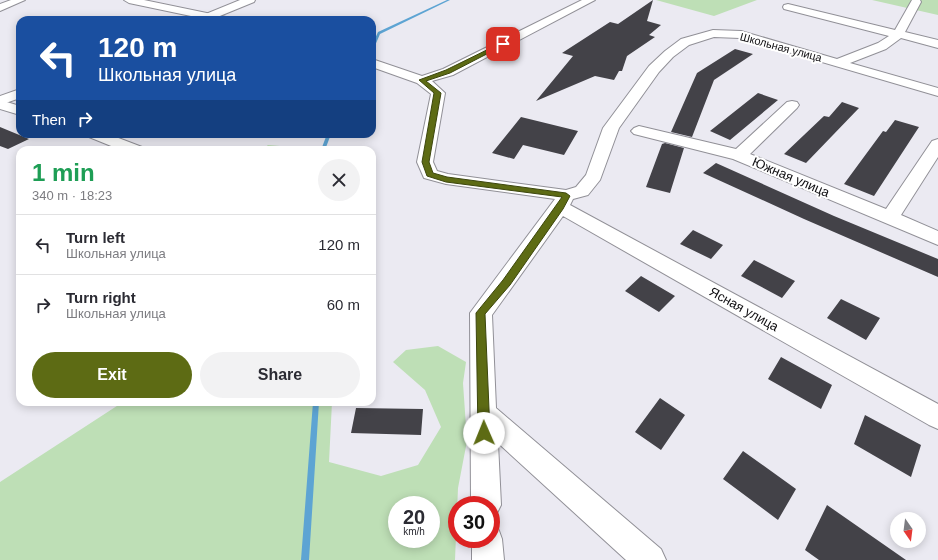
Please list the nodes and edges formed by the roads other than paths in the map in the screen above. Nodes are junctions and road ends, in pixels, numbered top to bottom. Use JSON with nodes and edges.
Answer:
{"nodes":[{"id":1,"x":20,"y":0,"type":"edge"},
{"id":2,"x":129,"y":0,"type":"edge"},
{"id":3,"x":250,"y":0,"type":"edge"},
{"id":4,"x":590,"y":0,"type":"edge"},
{"id":5,"x":916,"y":2,"type":"dead end"},
{"id":6,"x":788,"y":7,"type":"dead end"},
{"id":7,"x":0,"y":8,"type":"edge"},
{"id":8,"x":197,"y":16,"type":"edge"},
{"id":9,"x":210,"y":16,"type":"edge"},
{"id":10,"x":898,"y":35,"type":"junction"},
{"id":11,"x":938,"y":44,"type":"edge"},
{"id":12,"x":838,"y":63,"type":"junction"},
{"id":13,"x":376,"y":64,"type":"edge"},
{"id":14,"x":422,"y":80,"type":"junction"},
{"id":15,"x":938,"y":92,"type":"edge"},
{"id":16,"x":16,"y":95,"type":"edge"},
{"id":17,"x":0,"y":101,"type":"edge"},
{"id":18,"x":0,"y":104,"type":"edge"},
{"id":19,"x":792,"y":105,"type":"dead end"},
{"id":20,"x":16,"y":110,"type":"edge"},
{"id":21,"x":639,"y":131,"type":"dead end"},
{"id":22,"x":104,"y":138,"type":"edge"},
{"id":23,"x":938,"y":144,"type":"edge"},
{"id":24,"x":126,"y":146,"type":"edge"},
{"id":25,"x":739,"y":155,"type":"junction"},
{"id":26,"x":563,"y":201,"type":"junction"},
{"id":27,"x":890,"y":218,"type":"junction"},
{"id":28,"x":938,"y":238,"type":"edge"},
{"id":29,"x":484,"y":416,"type":"junction"},
{"id":30,"x":938,"y":417,"type":"edge"},
{"id":31,"x":486,"y":496,"type":"edge"},
{"id":32,"x":487,"y":548,"type":"edge"},
{"id":33,"x":488,"y":560,"type":"edge"},
{"id":34,"x":650,"y":560,"type":"edge"}],
"edges":[{"from":1,"to":7,"type":"street"},
{"from":2,"to":8,"type":"street"},
{"from":3,"to":9,"type":"main road"},
{"from":4,"to":14,"type":"street"},
{"from":5,"to":10,"type":"street"},
{"from":6,"to":10,"type":"street"},
{"from":10,"to":11,"type":"street"},
{"from":10,"to":12,"type":"street"},
{"from":12,"to":15,"type":"street","name":"Школьная улица"},
{"from":12,"to":26,"type":"street","name":"Школьная улица"},
{"from":13,"to":14,"type":"street"},
{"from":14,"to":26,"type":"street"},
{"from":16,"to":17,"type":"main road"},
{"from":18,"to":20,"type":"street"},
{"from":19,"to":25,"type":"street"},
{"from":21,"to":25,"type":"street","name":"Южная улица"},
{"from":22,"to":24,"type":"street"},
{"from":23,"to":27,"type":"street"},
{"from":25,"to":27,"type":"street","name":"Южная улица"},
{"from":26,"to":29,"type":"street"},
{"from":26,"to":30,"type":"street","name":"Ясная улица"},
{"from":27,"to":28,"type":"street","name":"Южная улица"},
{"from":29,"to":31,"type":"street"},
{"from":29,"to":34,"type":"street"},
{"from":32,"to":33,"type":"street"}]}
